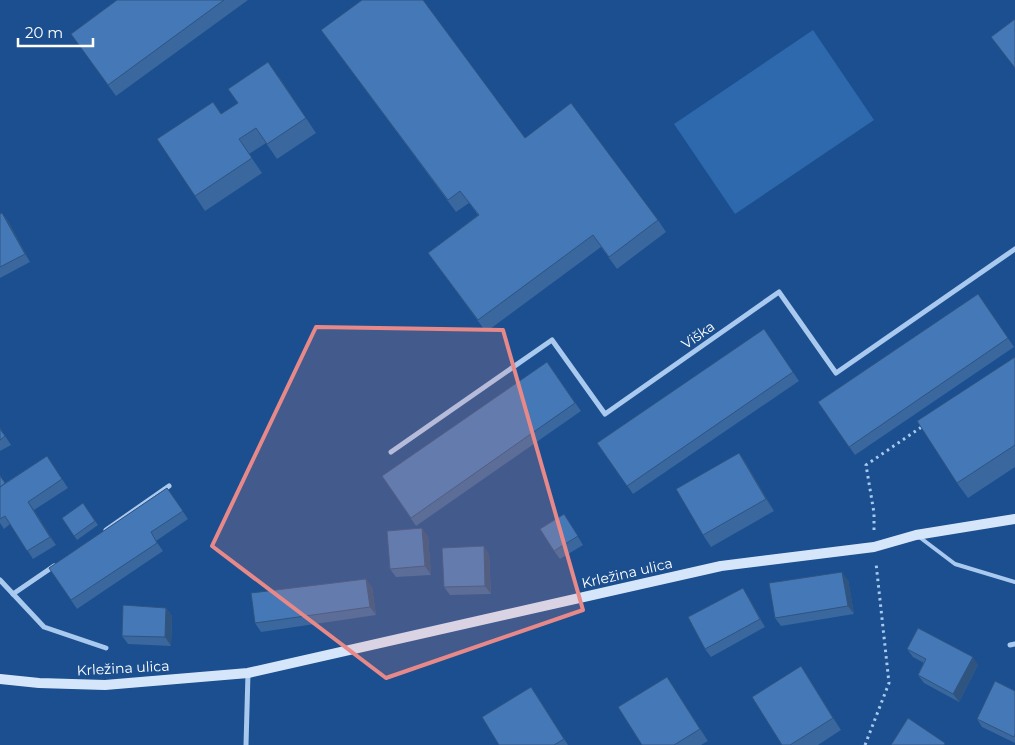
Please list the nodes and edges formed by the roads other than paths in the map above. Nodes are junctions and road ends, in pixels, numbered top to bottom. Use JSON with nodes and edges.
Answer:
{"nodes":[{"id":1,"x":1015,"y":249,"type":"edge"},
{"id":2,"x":391,"y":452,"type":"dead end"},
{"id":3,"x":169,"y":486,"type":"dead end"},
{"id":4,"x":1015,"y":519,"type":"edge"},
{"id":5,"x":99,"y":534,"type":"edge"},
{"id":6,"x":916,"y":535,"type":"junction"},
{"id":7,"x":60,"y":562,"type":"edge"},
{"id":8,"x":0,"y":580,"type":"edge"},
{"id":9,"x":1015,"y":582,"type":"edge"},
{"id":10,"x":13,"y":594,"type":"junction"},
{"id":11,"x":106,"y":648,"type":"dead end"},
{"id":12,"x":248,"y":673,"type":"junction"},
{"id":13,"x":0,"y":679,"type":"edge"},
{"id":14,"x":246,"y":745,"type":"edge"}],
"edges":[{"from":1,"to":2,"type":"street","name":"Viška"},
{"from":3,"to":5,"type":"street"},
{"from":4,"to":6,"type":"street","name":"Krležina ulica"},
{"from":6,"to":9,"type":"lane"},
{"from":6,"to":12,"type":"street","name":"Krležina ulica"},
{"from":7,"to":10,"type":"street"},
{"from":8,"to":10,"type":"street","name":"Krležina ulica"},
{"from":10,"to":11,"type":"street","name":"Krležina ulica"},
{"from":12,"to":13,"type":"street","name":"Krležina ulica"},
{"from":12,"to":14,"type":"street"}]}
